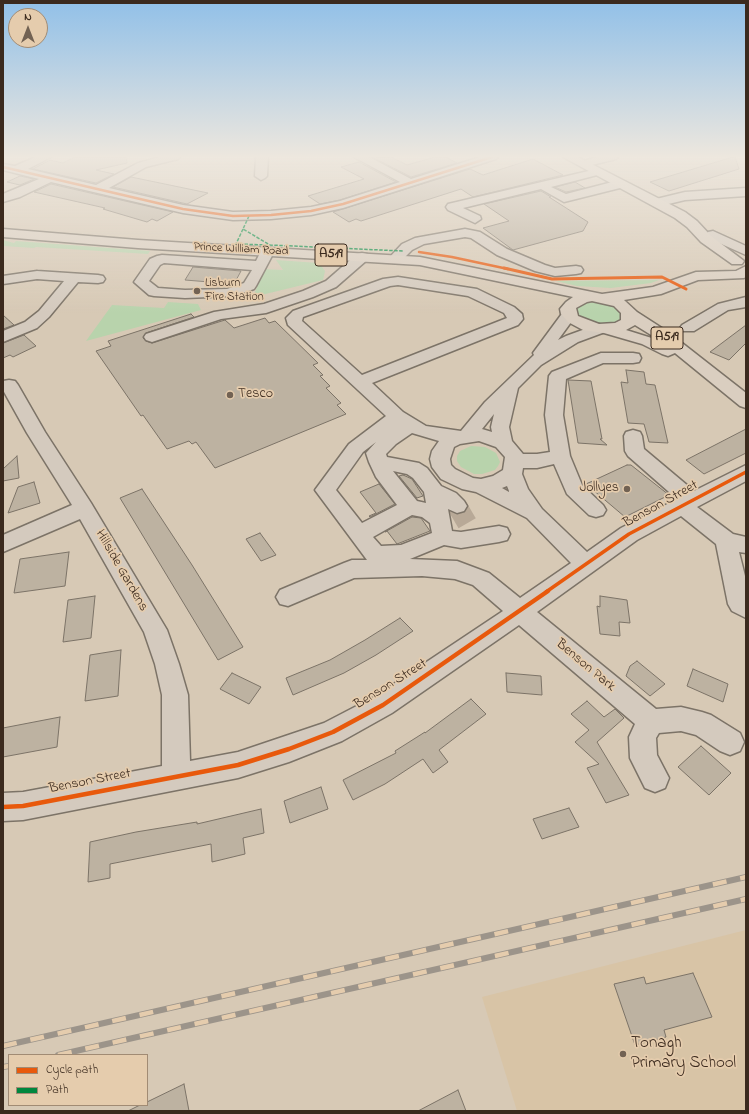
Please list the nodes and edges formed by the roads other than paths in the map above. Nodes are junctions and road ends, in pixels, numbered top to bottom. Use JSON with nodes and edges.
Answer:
{"nodes":[{"id":1,"x":183,"y":209,"type":"edge"},
{"id":2,"x":321,"y":209,"type":"edge"},
{"id":3,"x":456,"y":209,"type":"edge"},
{"id":4,"x":666,"y":209,"type":"edge"},
{"id":5,"x":475,"y":219,"type":"dead end"},
{"id":6,"x":3,"y":233,"type":"edge"},
{"id":7,"x":710,"y":237,"type":"junction"},
{"id":8,"x":420,"y":241,"type":"junction"},
{"id":9,"x":191,"y":247,"type":"junction"},
{"id":10,"x":267,"y":252,"type":"junction"},
{"id":11,"x":336,"y":256,"type":"junction"},
{"id":12,"x":362,"y":257,"type":"junction"},
{"id":13,"x":395,"y":259,"type":"junction"},
{"id":14,"x":184,"y":260,"type":"junction"},
{"id":15,"x":710,"y":260,"type":"junction"},
{"id":16,"x":420,"y":261,"type":"junction"},
{"id":17,"x":261,"y":266,"type":"junction"},
{"id":18,"x":742,"y":267,"type":"edge"},
{"id":19,"x":576,"y":270,"type":"dead end"},
{"id":20,"x":478,"y":272,"type":"junction"},
{"id":21,"x":696,"y":276,"type":"junction"},
{"id":22,"x":75,"y":277,"type":"junction"},
{"id":23,"x":339,"y":277,"type":"junction"},
{"id":24,"x":98,"y":279,"type":"dead end"},
{"id":25,"x":3,"y":280,"type":"edge"},
{"id":26,"x":656,"y":291,"type":"junction"},
{"id":27,"x":597,"y":298,"type":"junction"},
{"id":28,"x":746,"y":302,"type":"edge"},
{"id":29,"x":281,"y":303,"type":"junction"},
{"id":30,"x":562,"y":309,"type":"junction"},
{"id":31,"x":630,"y":314,"type":"junction"},
{"id":32,"x":688,"y":328,"type":"dead end"},
{"id":33,"x":604,"y":330,"type":"junction"},
{"id":34,"x":3,"y":337,"type":"edge"},
{"id":35,"x":152,"y":337,"type":"dead end"},
{"id":36,"x":316,"y":342,"type":"junction"},
{"id":37,"x":633,"y":358,"type":"dead end"},
{"id":38,"x":535,"y":361,"type":"junction"},
{"id":39,"x":700,"y":366,"type":"junction"},
{"id":40,"x":360,"y":382,"type":"junction"},
{"id":41,"x":9,"y":385,"type":"dead end"},
{"id":42,"x":510,"y":386,"type":"junction"},
{"id":43,"x":746,"y":402,"type":"edge"},
{"id":44,"x":409,"y":424,"type":"junction"},
{"id":45,"x":633,"y":436,"type":"dead end"},
{"id":46,"x":462,"y":437,"type":"junction"},
{"id":47,"x":503,"y":443,"type":"junction"},
{"id":48,"x":560,"y":456,"type":"junction"},
{"id":49,"x":440,"y":459,"type":"junction"},
{"id":50,"x":379,"y":462,"type":"junction"},
{"id":51,"x":513,"y":468,"type":"junction"},
{"id":52,"x":746,"y":472,"type":"edge"},
{"id":53,"x":481,"y":486,"type":"junction"},
{"id":54,"x":434,"y":491,"type":"junction"},
{"id":55,"x":686,"y":503,"type":"junction"},
{"id":56,"x":457,"y":506,"type":"tunnel mouth"},
{"id":57,"x":410,"y":507,"type":"junction"},
{"id":58,"x":84,"y":508,"type":"junction"},
{"id":59,"x":596,"y":510,"type":"dead end"},
{"id":60,"x":535,"y":514,"type":"junction"},
{"id":61,"x":442,"y":529,"type":"junction"},
{"id":62,"x":499,"y":534,"type":"dead end"},
{"id":63,"x":359,"y":535,"type":"junction"},
{"id":64,"x":736,"y":542,"type":"edge"},
{"id":65,"x":3,"y":544,"type":"edge"},
{"id":66,"x":585,"y":564,"type":"junction"},
{"id":67,"x":288,"y":597,"type":"dead end"},
{"id":68,"x":746,"y":608,"type":"edge"},
{"id":69,"x":519,"y":611,"type":"junction"},
{"id":70,"x":651,"y":722,"type":"junction"},
{"id":71,"x":730,"y":742,"type":"dead end"},
{"id":72,"x":176,"y":776,"type":"junction"},
{"id":73,"x":655,"y":778,"type":"dead end"},
{"id":74,"x":3,"y":807,"type":"edge"}],
"edges":[{"from":1,"to":2,"type":"street"},
{"from":3,"to":5,"type":"street"},
{"from":4,"to":7,"type":"main road"},
{"from":6,"to":9,"type":"main road","name":"Prince William Road","number":"A519"},
{"from":7,"to":15,"type":"main road"},
{"from":7,"to":18,"type":"main road"},
{"from":8,"to":13,"type":"street"},
{"from":8,"to":16,"type":"street"},
{"from":8,"to":19,"type":"street"},
{"from":9,"to":10,"type":"main road","name":"Prince William Road","number":"A519"},
{"from":9,"to":14,"type":"street"},
{"from":10,"to":11,"type":"main road","name":"Prince William Road","number":"A519"},
{"from":10,"to":17,"type":"street"},
{"from":11,"to":12,"type":"main road","name":"Prince William Road","number":"A519"},
{"from":11,"to":23,"type":"street"},
{"from":12,"to":13,"type":"main road","name":"Prince William Road","number":"A519"},
{"from":12,"to":23,"type":"street"},
{"from":13,"to":16,"type":"main road","name":"Prince William Road","number":"A519"},
{"from":14,"to":17,"type":"street"},
{"from":14,"to":17,"type":"street"},
{"from":15,"to":18,"type":"main road"},
{"from":15,"to":21,"type":"main road"},
{"from":16,"to":20,"type":"main road","name":"Prince William Road","number":"A519"},
{"from":18,"to":21,"type":"main road"},
{"from":20,"to":27,"type":"main road","name":"Prince William Road","number":"A519"},
{"from":20,"to":30,"type":"main road","name":"Prince William Road","number":"A519"},
{"from":21,"to":26,"type":"main road"},
{"from":22,"to":24,"type":"street"},
{"from":22,"to":25,"type":"street"},
{"from":22,"to":34,"type":"street"},
{"from":23,"to":29,"type":"street"},
{"from":26,"to":27,"type":"main road"},
{"from":26,"to":31,"type":"main road"},
{"from":27,"to":30,"type":"main road"},
{"from":27,"to":31,"type":"main road","number":"A519"},
{"from":28,"to":32,"type":"street"},
{"from":29,"to":35,"type":"street"},
{"from":29,"to":36,"type":"street"},
{"from":30,"to":33,"type":"main road","number":"A519"},
{"from":30,"to":38,"type":"street"},
{"from":31,"to":33,"type":"main road"},
{"from":31,"to":39,"type":"main road","number":"A519"},
{"from":33,"to":38,"type":"street"},
{"from":33,"to":39,"type":"main road","number":"A519"},
{"from":36,"to":40,"type":"street"},
{"from":36,"to":40,"type":"street"},
{"from":37,"to":48,"type":"street"},
{"from":38,"to":42,"type":"street"},
{"from":39,"to":43,"type":"main road","number":"A519"},
{"from":40,"to":44,"type":"street"},
{"from":41,"to":58,"type":"street","name":"Hillside Gardens"},
{"from":42,"to":46,"type":"street"},
{"from":42,"to":47,"type":"street"},
{"from":44,"to":46,"type":"street"},
{"from":44,"to":49,"type":"street"},
{"from":44,"to":50,"type":"street"},
{"from":44,"to":63,"type":"street"},
{"from":45,"to":55,"type":"street"},
{"from":46,"to":47,"type":"street"},
{"from":46,"to":49,"type":"street"},
{"from":47,"to":51,"type":"street"},
{"from":48,"to":51,"type":"street"},
{"from":48,"to":59,"type":"street"},
{"from":49,"to":53,"type":"street"},
{"from":50,"to":54,"type":"street"},
{"from":50,"to":57,"type":"street"},
{"from":51,"to":53,"type":"street"},
{"from":51,"to":60,"type":"street"},
{"from":52,"to":55,"type":"street","name":"Benson Street"},
{"from":53,"to":60,"type":"street"},
{"from":54,"to":56,"type":"street"},
{"from":54,"to":61,"type":"street"},
{"from":55,"to":64,"type":"street"},
{"from":55,"to":66,"type":"street","name":"Benson Street"},
{"from":57,"to":61,"type":"street"},
{"from":57,"to":63,"type":"street"},
{"from":58,"to":65,"type":"street"},
{"from":58,"to":72,"type":"street","name":"Hillside Gardens"},
{"from":60,"to":66,"type":"street"},
{"from":61,"to":62,"type":"street"},
{"from":61,"to":63,"type":"street"},
{"from":64,"to":68,"type":"street"},
{"from":66,"to":69,"type":"street","name":"Benson Street"},
{"from":67,"to":69,"type":"street","name":"Benson Park"},
{"from":69,"to":70,"type":"street","name":"Benson Park"},
{"from":69,"to":72,"type":"street","name":"Benson Street"},
{"from":70,"to":71,"type":"street"},
{"from":70,"to":73,"type":"street"},
{"from":72,"to":74,"type":"street","name":"Benson Street"}]}
